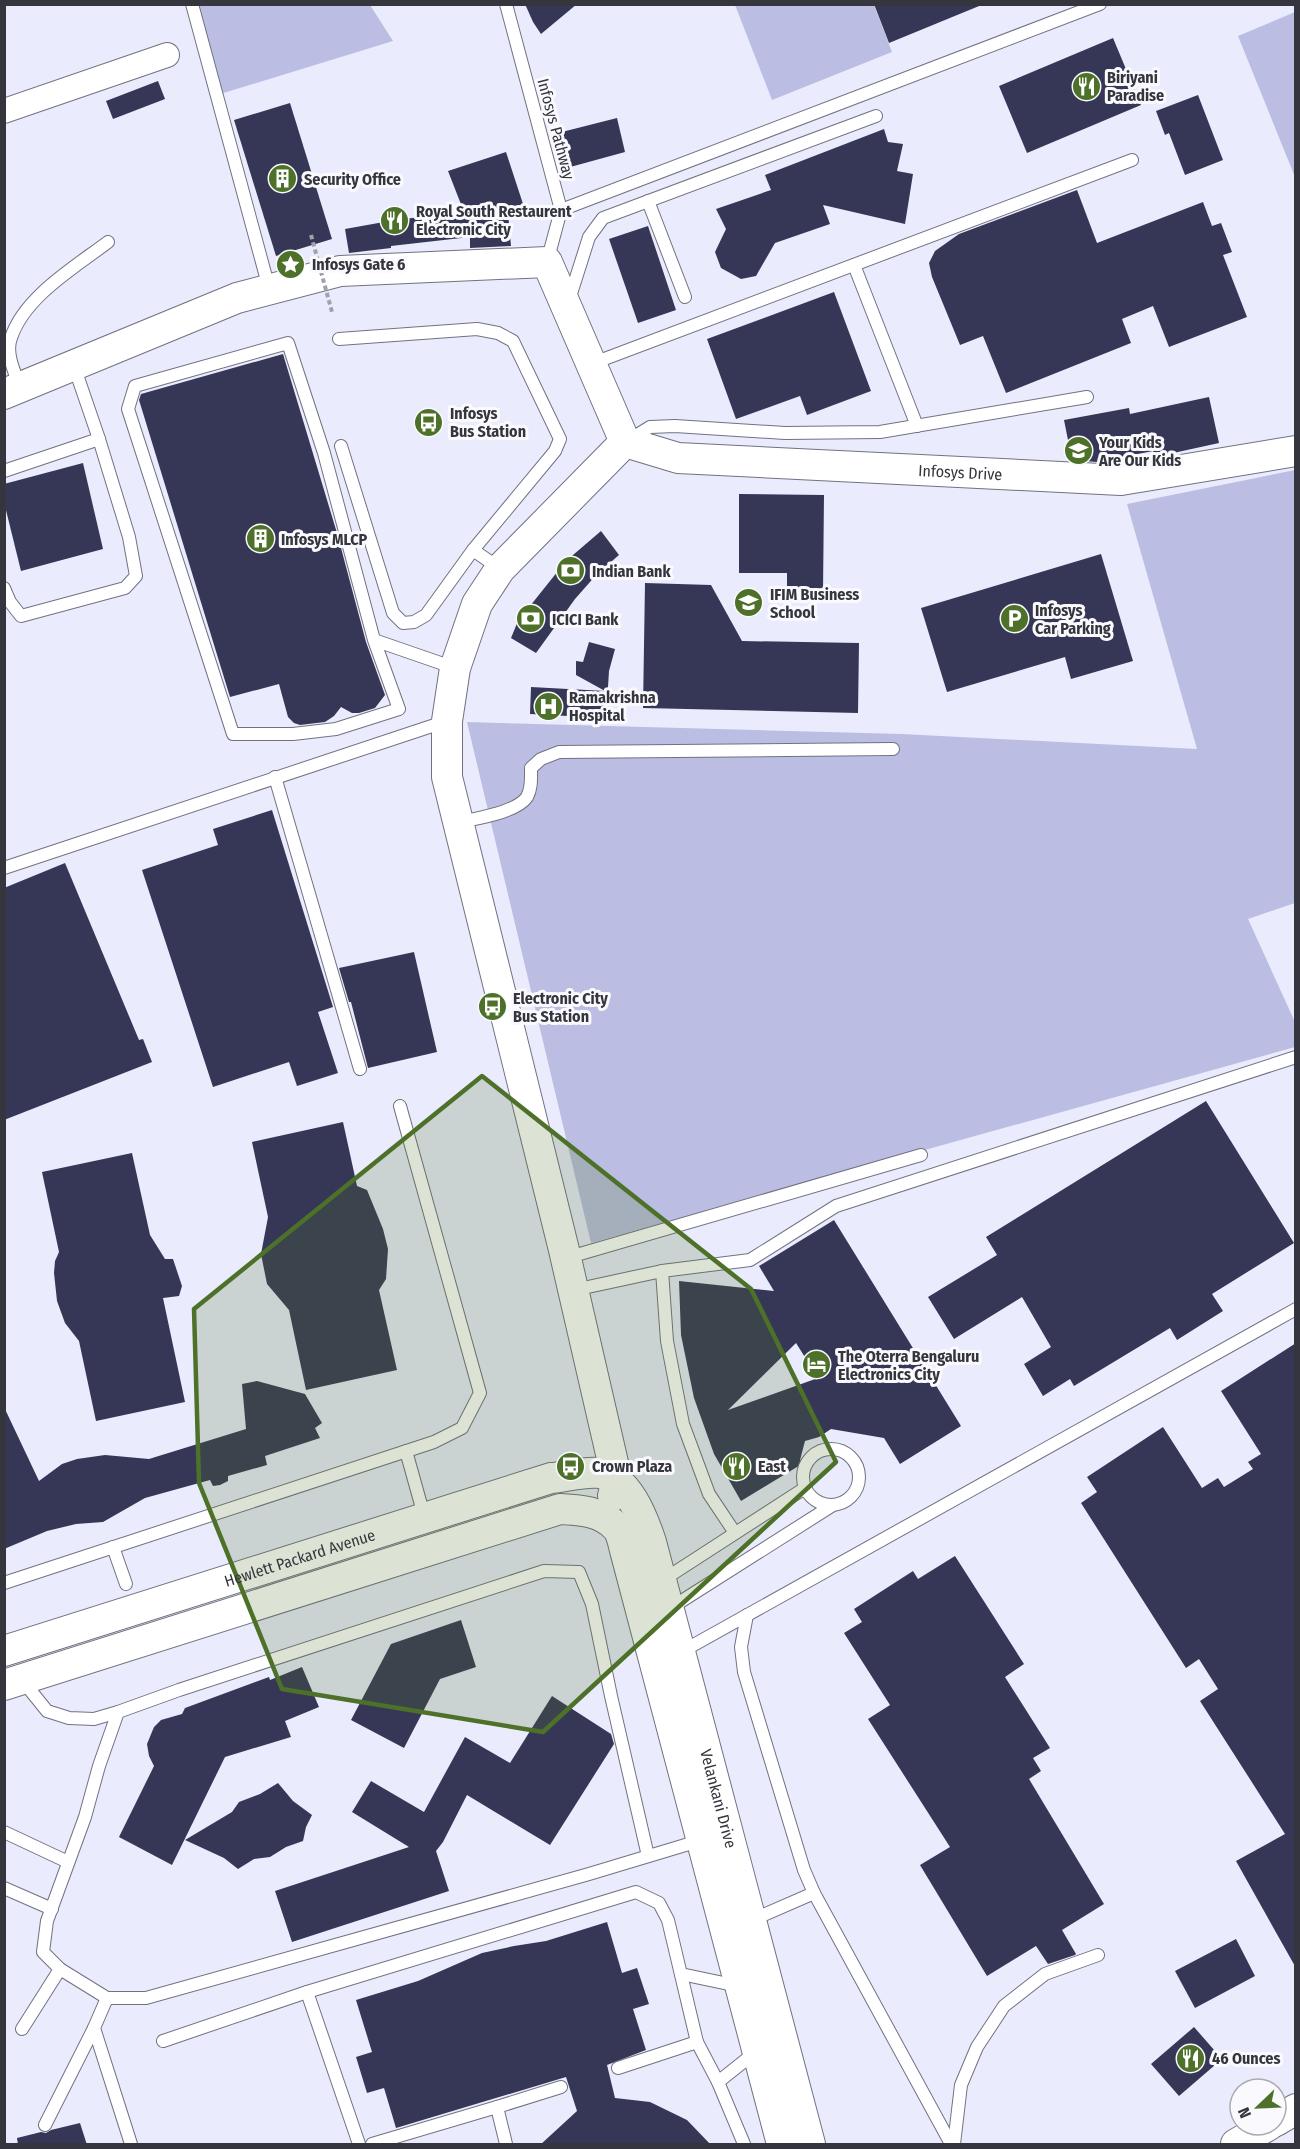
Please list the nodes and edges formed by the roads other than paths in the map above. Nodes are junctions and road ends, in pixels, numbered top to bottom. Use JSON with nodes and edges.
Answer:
{"nodes":[{"id":1,"x":192,"y":4,"type":"edge"},
{"id":2,"x":506,"y":4,"type":"edge"},
{"id":3,"x":1100,"y":4,"type":"edge"},
{"id":4,"x":167,"y":55,"type":"dead end"},
{"id":5,"x":4,"y":111,"type":"edge"},
{"id":6,"x":876,"y":116,"type":"dead end"},
{"id":7,"x":1132,"y":160,"type":"dead end"},
{"id":8,"x":648,"y":201,"type":"junction"},
{"id":9,"x":561,"y":210,"type":"junction"},
{"id":10,"x":108,"y":242,"type":"dead end"},
{"id":11,"x":547,"y":262,"type":"junction"},
{"id":12,"x":854,"y":265,"type":"junction"},
{"id":13,"x":269,"y":290,"type":"junction"},
{"id":14,"x":685,"y":297,"type":"dead end"},
{"id":15,"x":567,"y":307,"type":"junction"},
{"id":16,"x":339,"y":339,"type":"dead end"},
{"id":17,"x":591,"y":364,"type":"junction"},
{"id":18,"x":74,"y":365,"type":"junction"},
{"id":19,"x":12,"y":390,"type":"edge"},
{"id":20,"x":1087,"y":397,"type":"dead end"},
{"id":21,"x":917,"y":426,"type":"junction"},
{"id":22,"x":99,"y":439,"type":"junction"},
{"id":23,"x":625,"y":442,"type":"junction"},
{"id":24,"x":342,"y":446,"type":"dead end"},
{"id":25,"x":1296,"y":451,"type":"edge"},
{"id":26,"x":4,"y":471,"type":"edge"},
{"id":27,"x":473,"y":550,"type":"junction"},
{"id":28,"x":500,"y":569,"type":"junction"},
{"id":29,"x":4,"y":588,"type":"edge"},
{"id":30,"x":374,"y":640,"type":"junction"},
{"id":31,"x":454,"y":668,"type":"junction"},
{"id":32,"x":447,"y":721,"type":"junction"},
{"id":33,"x":893,"y":749,"type":"dead end"},
{"id":34,"x":275,"y":777,"type":"junction"},
{"id":35,"x":459,"y":822,"type":"junction"},
{"id":36,"x":4,"y":868,"type":"edge"},
{"id":37,"x":1296,"y":1058,"type":"edge"},
{"id":38,"x":360,"y":1069,"type":"dead end"},
{"id":39,"x":400,"y":1106,"type":"dead end"},
{"id":40,"x":921,"y":1155,"type":"dead end"},
{"id":41,"x":565,"y":1259,"type":"junction"},
{"id":42,"x":662,"y":1271,"type":"junction"},
{"id":43,"x":573,"y":1291,"type":"junction"},
{"id":44,"x":1296,"y":1309,"type":"edge"},
{"id":45,"x":406,"y":1451,"type":"junction"},
{"id":46,"x":608,"y":1476,"type":"junction"},
{"id":47,"x":805,"y":1488,"type":"junction"},
{"id":48,"x":833,"y":1505,"type":"junction"},
{"id":49,"x":598,"y":1516,"type":"junction"},
{"id":50,"x":425,"y":1519,"type":"junction"},
{"id":51,"x":735,"y":1533,"type":"junction"},
{"id":52,"x":113,"y":1547,"type":"junction"},
{"id":53,"x":662,"y":1581,"type":"junction"},
{"id":54,"x":4,"y":1583,"type":"edge"},
{"id":55,"x":126,"y":1584,"type":"dead end"},
{"id":56,"x":669,"y":1610,"type":"junction"},
{"id":57,"x":747,"y":1616,"type":"junction"},
{"id":58,"x":4,"y":1651,"type":"edge"},
{"id":59,"x":680,"y":1653,"type":"junction"},
{"id":60,"x":13,"y":1682,"type":"edge"},
{"id":61,"x":118,"y":1712,"type":"junction"},
{"id":62,"x":4,"y":1832,"type":"edge"},
{"id":63,"x":702,"y":1840,"type":"junction"},
{"id":64,"x":648,"y":1856,"type":"junction"},
{"id":65,"x":68,"y":1862,"type":"junction"},
{"id":66,"x":4,"y":1888,"type":"edge"},
{"id":67,"x":814,"y":1893,"type":"junction"},
{"id":68,"x":52,"y":1909,"type":"junction"},
{"id":69,"x":751,"y":1921,"type":"junction"},
{"id":70,"x":1098,"y":1955,"type":"dead end"},
{"id":71,"x":60,"y":1969,"type":"junction"},
{"id":72,"x":681,"y":1974,"type":"junction"},
{"id":73,"x":740,"y":1986,"type":"junction"},
{"id":74,"x":307,"y":1992,"type":"junction"},
{"id":75,"x":107,"y":1998,"type":"junction"},
{"id":76,"x":94,"y":2028,"type":"junction"},
{"id":77,"x":22,"y":2030,"type":"dead end"},
{"id":78,"x":164,"y":2041,"type":"dead end"},
{"id":79,"x":697,"y":2042,"type":"junction"},
{"id":80,"x":757,"y":2050,"type":"junction"},
{"id":81,"x":618,"y":2068,"type":"dead end"},
{"id":82,"x":718,"y":2082,"type":"junction"},
{"id":83,"x":561,"y":2086,"type":"dead end"},
{"id":84,"x":497,"y":2107,"type":"junction"},
{"id":85,"x":45,"y":2125,"type":"dead end"},
{"id":86,"x":1251,"y":2137,"type":"edge"},
{"id":87,"x":131,"y":2145,"type":"edge"},
{"id":88,"x":359,"y":2145,"type":"edge"},
{"id":89,"x":372,"y":2145,"type":"edge"},
{"id":90,"x":506,"y":2145,"type":"edge"},
{"id":91,"x":744,"y":2145,"type":"edge"},
{"id":92,"x":782,"y":2145,"type":"edge"},
{"id":93,"x":810,"y":2145,"type":"edge"},
{"id":94,"x":953,"y":2145,"type":"edge"},
{"id":95,"x":1236,"y":2145,"type":"edge"}],
"edges":[{"from":1,"to":13,"type":"lane"},
{"from":2,"to":9,"type":"lane","name":"Infosys Pathway"},
{"from":3,"to":9,"type":"lane"},
{"from":4,"to":5,"type":"street"},
{"from":6,"to":8,"type":"lane"},
{"from":7,"to":12,"type":"lane"},
{"from":8,"to":14,"type":"lane"},
{"from":8,"to":15,"type":"lane"},
{"from":9,"to":11,"type":"lane"},
{"from":10,"to":19,"type":"lane"},
{"from":11,"to":13,"type":"street"},
{"from":11,"to":15,"type":"street"},
{"from":12,"to":17,"type":"lane"},
{"from":12,"to":21,"type":"lane"},
{"from":13,"to":18,"type":"street"},
{"from":15,"to":17,"type":"street"},
{"from":16,"to":27,"type":"lane"},
{"from":17,"to":23,"type":"street"},
{"from":18,"to":19,"type":"street"},
{"from":18,"to":22,"type":"lane"},
{"from":20,"to":21,"type":"lane"},
{"from":21,"to":23,"type":"lane"},
{"from":22,"to":26,"type":"lane"},
{"from":22,"to":29,"type":"lane"},
{"from":23,"to":25,"type":"street","name":"Infosys Drive"},
{"from":23,"to":28,"type":"street"},
{"from":24,"to":27,"type":"lane"},
{"from":27,"to":28,"type":"lane"},
{"from":28,"to":31,"type":"street"},
{"from":30,"to":30,"type":"lane"},
{"from":30,"to":31,"type":"lane"},
{"from":31,"to":32,"type":"street"},
{"from":32,"to":34,"type":"lane"},
{"from":32,"to":35,"type":"street"},
{"from":33,"to":35,"type":"lane"},
{"from":34,"to":36,"type":"lane"},
{"from":34,"to":38,"type":"lane"},
{"from":35,"to":41,"type":"street"},
{"from":37,"to":42,"type":"lane"},
{"from":39,"to":45,"type":"lane"},
{"from":40,"to":41,"type":"lane"},
{"from":41,"to":43,"type":"street"},
{"from":42,"to":43,"type":"lane"},
{"from":42,"to":51,"type":"lane"},
{"from":43,"to":46,"type":"street"},
{"from":44,"to":57,"type":"lane"},
{"from":45,"to":50,"type":"lane"},
{"from":45,"to":52,"type":"lane"},
{"from":46,"to":49,"type":"street"},
{"from":46,"to":50,"type":"street","name":"Hewlett Packard Avenue"},
{"from":46,"to":53,"type":"street","name":"Velankani Drive"},
{"from":47,"to":48,"type":"lane"},
{"from":47,"to":48,"type":"lane"},
{"from":47,"to":51,"type":"lane"},
{"from":48,"to":56,"type":"lane"},
{"from":49,"to":60,"type":"street","name":"Hewlett Packard Avenue"},
{"from":49,"to":63,"type":"street","name":"Velankani Drive"},
{"from":50,"to":58,"type":"street","name":"Hewlett Packard Avenue"},
{"from":51,"to":53,"type":"lane"},
{"from":52,"to":54,"type":"lane"},
{"from":52,"to":55,"type":"lane"},
{"from":53,"to":56,"type":"street","name":"Velankani Drive"},
{"from":56,"to":59,"type":"street","name":"Velankani Drive"},
{"from":57,"to":59,"type":"lane"},
{"from":57,"to":67,"type":"lane"},
{"from":59,"to":69,"type":"street","name":"Velankani Drive"},
{"from":60,"to":61,"type":"lane"},
{"from":61,"to":64,"type":"lane"},
{"from":61,"to":65,"type":"lane"},
{"from":62,"to":65,"type":"lane"},
{"from":63,"to":64,"type":"lane"},
{"from":63,"to":73,"type":"street","name":"Velankani Drive"},
{"from":64,"to":75,"type":"lane"},
{"from":65,"to":68,"type":"lane"},
{"from":66,"to":68,"type":"lane"},
{"from":67,"to":69,"type":"lane"},
{"from":67,"to":94,"type":"lane"},
{"from":68,"to":71,"type":"lane"},
{"from":69,"to":93,"type":"street","name":"Velankani Drive"},
{"from":70,"to":94,"type":"lane"},
{"from":71,"to":75,"type":"lane"},
{"from":71,"to":77,"type":"lane"},
{"from":72,"to":73,"type":"lane"},
{"from":72,"to":74,"type":"lane"},
{"from":72,"to":79,"type":"lane"},
{"from":73,"to":80,"type":"street","name":"Velankani Drive"},
{"from":74,"to":78,"type":"lane"},
{"from":74,"to":88,"type":"lane"},
{"from":75,"to":76,"type":"lane"},
{"from":76,"to":85,"type":"lane"},
{"from":76,"to":87,"type":"lane"},
{"from":79,"to":81,"type":"lane"},
{"from":79,"to":82,"type":"lane"},
{"from":80,"to":82,"type":"lane"},
{"from":80,"to":92,"type":"street","name":"Velankani Drive"},
{"from":82,"to":91,"type":"lane"},
{"from":83,"to":84,"type":"lane"},
{"from":84,"to":89,"type":"lane"},
{"from":84,"to":90,"type":"lane"},
{"from":86,"to":95,"type":"street"}]}
